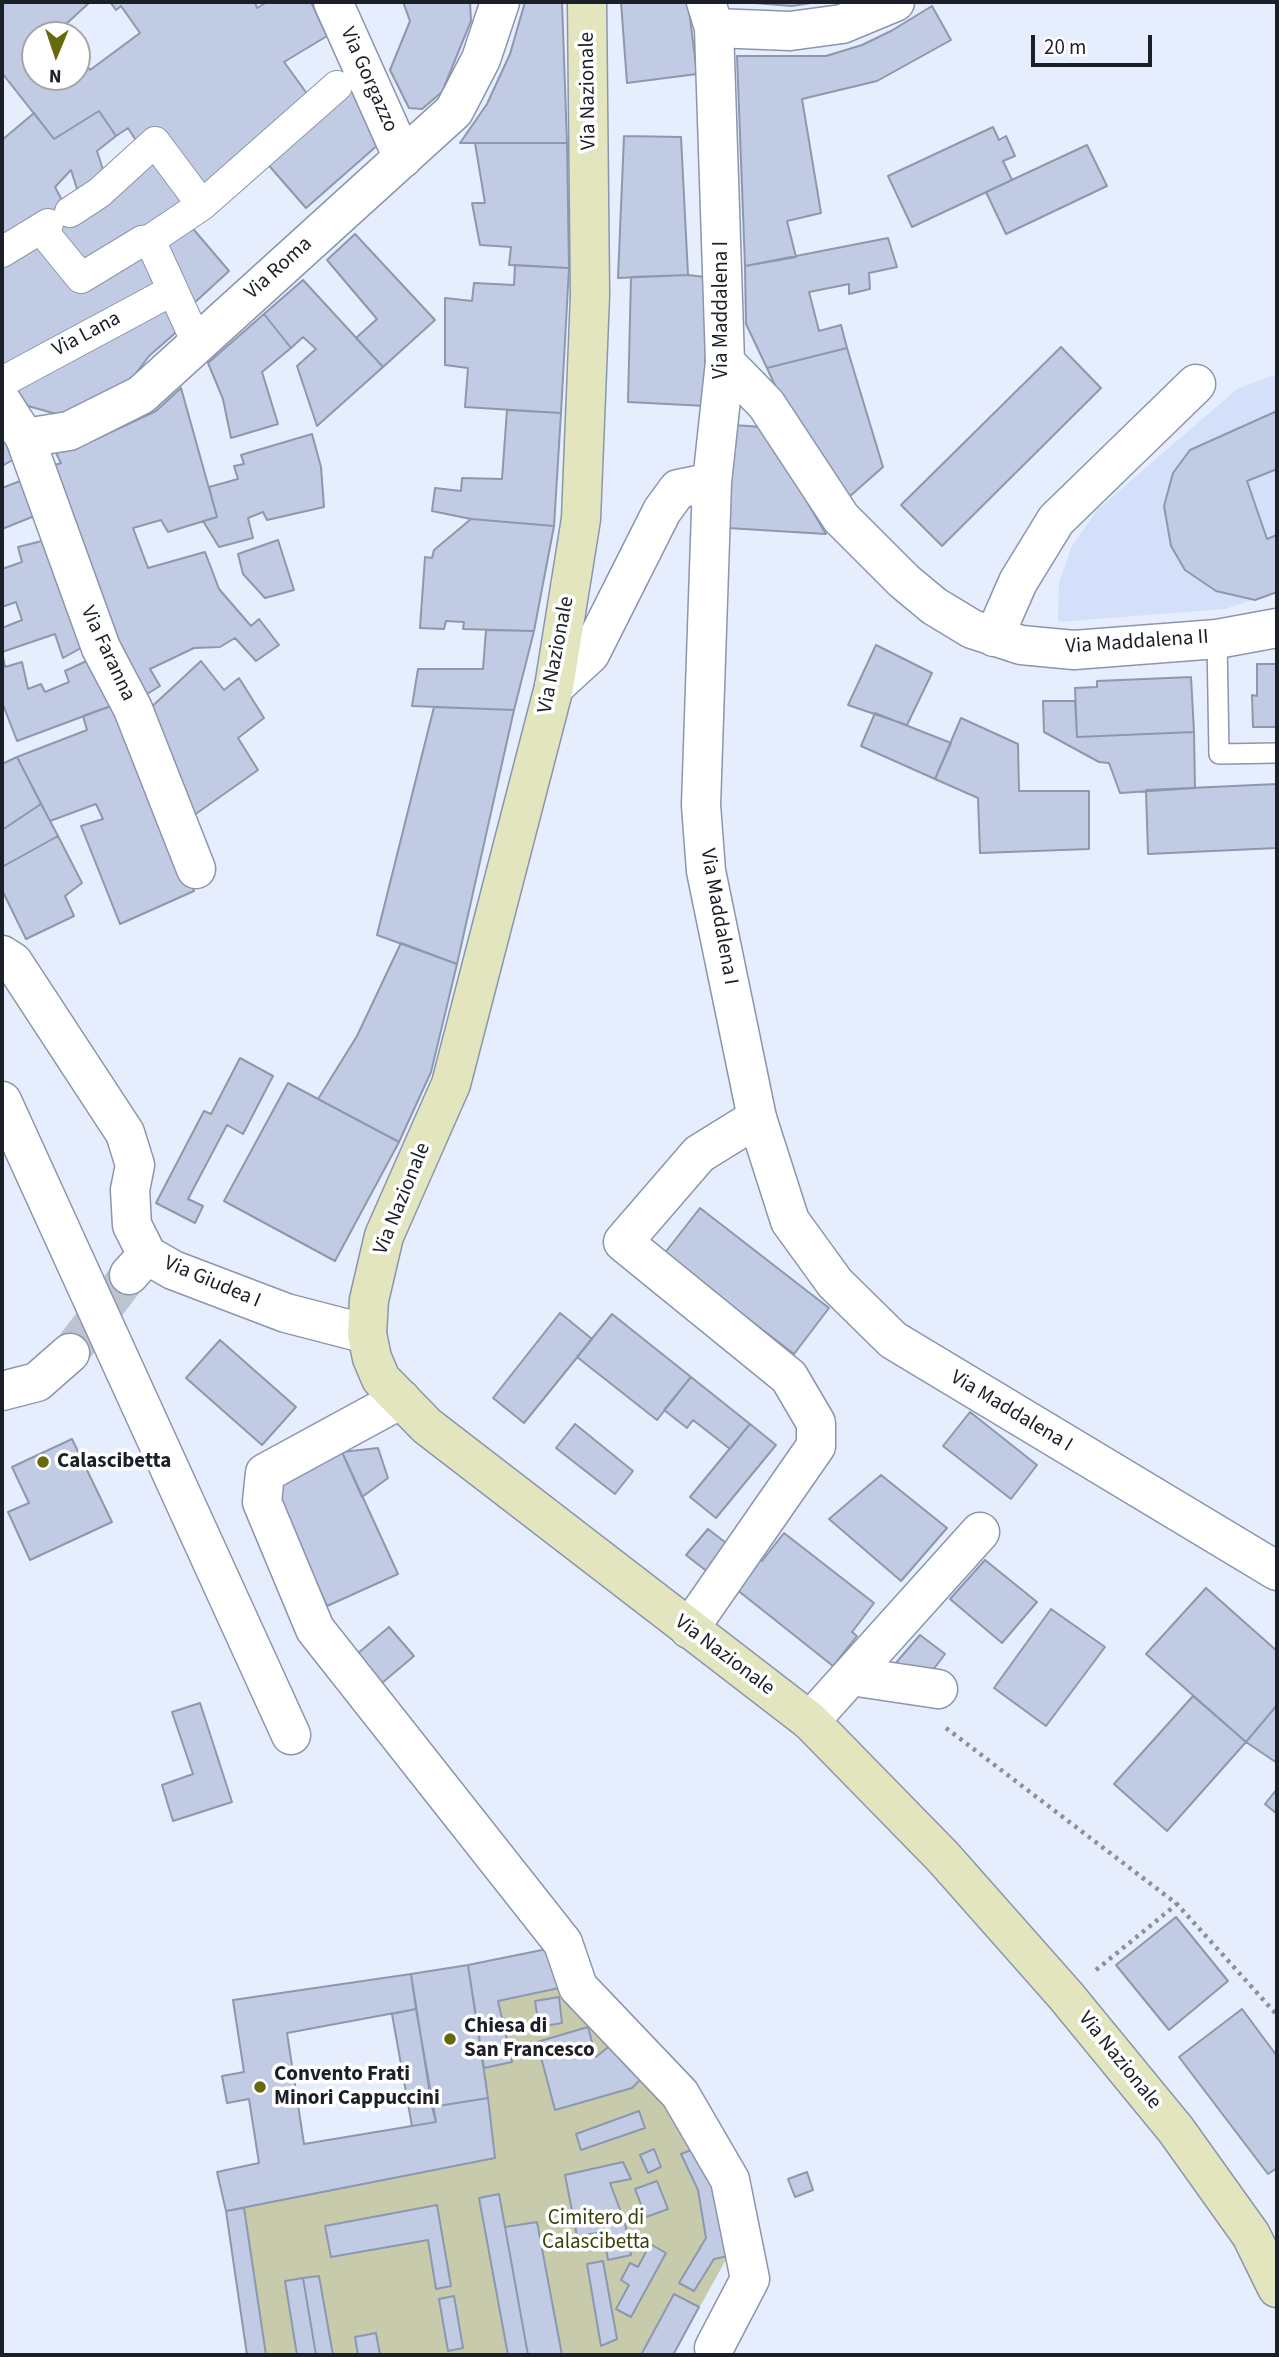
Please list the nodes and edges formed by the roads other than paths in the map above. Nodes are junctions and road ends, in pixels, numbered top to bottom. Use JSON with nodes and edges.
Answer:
{"nodes":[{"id":1,"x":333,"y":2,"type":"edge"},
{"id":2,"x":500,"y":2,"type":"edge"},
{"id":3,"x":587,"y":2,"type":"edge"},
{"id":4,"x":895,"y":2,"type":"edge"},
{"id":5,"x":710,"y":15,"type":"edge"},
{"id":6,"x":337,"y":86,"type":"dead end"},
{"id":7,"x":403,"y":158,"type":"junction"},
{"id":8,"x":202,"y":205,"type":"junction"},
{"id":9,"x":53,"y":222,"type":"junction"},
{"id":10,"x":150,"y":240,"type":"junction"},
{"id":11,"x":2,"y":252,"type":"edge"},
{"id":12,"x":173,"y":290,"type":"junction"},
{"id":13,"x":197,"y":343,"type":"junction"},
{"id":14,"x":725,"y":362,"type":"junction"},
{"id":15,"x":2,"y":382,"type":"edge"},
{"id":16,"x":1196,"y":384,"type":"dead end"},
{"id":17,"x":2,"y":402,"type":"edge"},
{"id":18,"x":25,"y":438,"type":"junction"},
{"id":19,"x":712,"y":482,"type":"junction"},
{"id":20,"x":1277,"y":628,"type":"edge"},
{"id":21,"x":995,"y":637,"type":"junction"},
{"id":22,"x":1217,"y":639,"type":"junction"},
{"id":23,"x":554,"y":687,"type":"junction"},
{"id":24,"x":1277,"y":753,"type":"edge"},
{"id":25,"x":196,"y":869,"type":"dead end"},
{"id":26,"x":2,"y":955,"type":"edge"},
{"id":27,"x":2,"y":1101,"type":"edge"},
{"id":28,"x":757,"y":1118,"type":"junction"},
{"id":29,"x":367,"y":1334,"type":"junction"},
{"id":30,"x":70,"y":1353,"type":"tunnel mouth"},
{"id":31,"x":2,"y":1391,"type":"edge"},
{"id":32,"x":401,"y":1399,"type":"junction"},
{"id":33,"x":980,"y":1532,"type":"dead end"},
{"id":34,"x":1277,"y":1572,"type":"edge"},
{"id":35,"x":689,"y":1629,"type":"junction"},
{"id":36,"x":851,"y":1676,"type":"junction"},
{"id":37,"x":937,"y":1705,"type":"road end"},
{"id":38,"x":810,"y":1721,"type":"junction"},
{"id":39,"x":291,"y":1735,"type":"dead end"},
{"id":40,"x":1277,"y":2288,"type":"edge"},
{"id":41,"x":714,"y":2348,"type":"dead end"}],
"edges":[{"from":1,"to":7,"type":"street","name":"Via Gorgazzo"},
{"from":2,"to":7,"type":"street","name":"Via Roma"},
{"from":3,"to":23,"type":"main road","name":"Via Nazionale"},
{"from":4,"to":5,"type":"street"},
{"from":5,"to":14,"type":"street","name":"Via Maddalena I"},
{"from":6,"to":8,"type":"street"},
{"from":7,"to":13,"type":"street","name":"Via Roma"},
{"from":8,"to":9,"type":"street"},
{"from":8,"to":10,"type":"street"},
{"from":9,"to":10,"type":"street"},
{"from":9,"to":11,"type":"street"},
{"from":10,"to":12,"type":"street"},
{"from":12,"to":13,"type":"street"},
{"from":12,"to":15,"type":"street","name":"Via Lana"},
{"from":13,"to":18,"type":"street","name":"Via Roma"},
{"from":14,"to":19,"type":"street","name":"Via Maddalena I"},
{"from":14,"to":21,"type":"street","name":"Via Maddalena II"},
{"from":16,"to":21,"type":"street"},
{"from":17,"to":18,"type":"street"},
{"from":18,"to":25,"type":"street","name":"Via Faranna"},
{"from":19,"to":23,"type":"street"},
{"from":19,"to":28,"type":"street","name":"Via Maddalena I"},
{"from":20,"to":22,"type":"street","name":"Via Maddalena II"},
{"from":21,"to":22,"type":"street","name":"Via Maddalena II"},
{"from":22,"to":24,"type":"lane"},
{"from":23,"to":29,"type":"main road","name":"Via Nazionale"},
{"from":26,"to":29,"type":"street","name":"Via Giudea I"},
{"from":27,"to":39,"type":"street"},
{"from":28,"to":34,"type":"street","name":"Via Maddalena I"},
{"from":28,"to":35,"type":"street"},
{"from":29,"to":32,"type":"main road","name":"Via Nazionale"},
{"from":30,"to":31,"type":"street"},
{"from":32,"to":35,"type":"main road","name":"Via Nazionale"},
{"from":32,"to":41,"type":"street"},
{"from":33,"to":36,"type":"street"},
{"from":35,"to":38,"type":"main road","name":"Via Nazionale"},
{"from":36,"to":37,"type":"street"},
{"from":36,"to":38,"type":"street"},
{"from":38,"to":40,"type":"main road","name":"Via Nazionale"}]}
